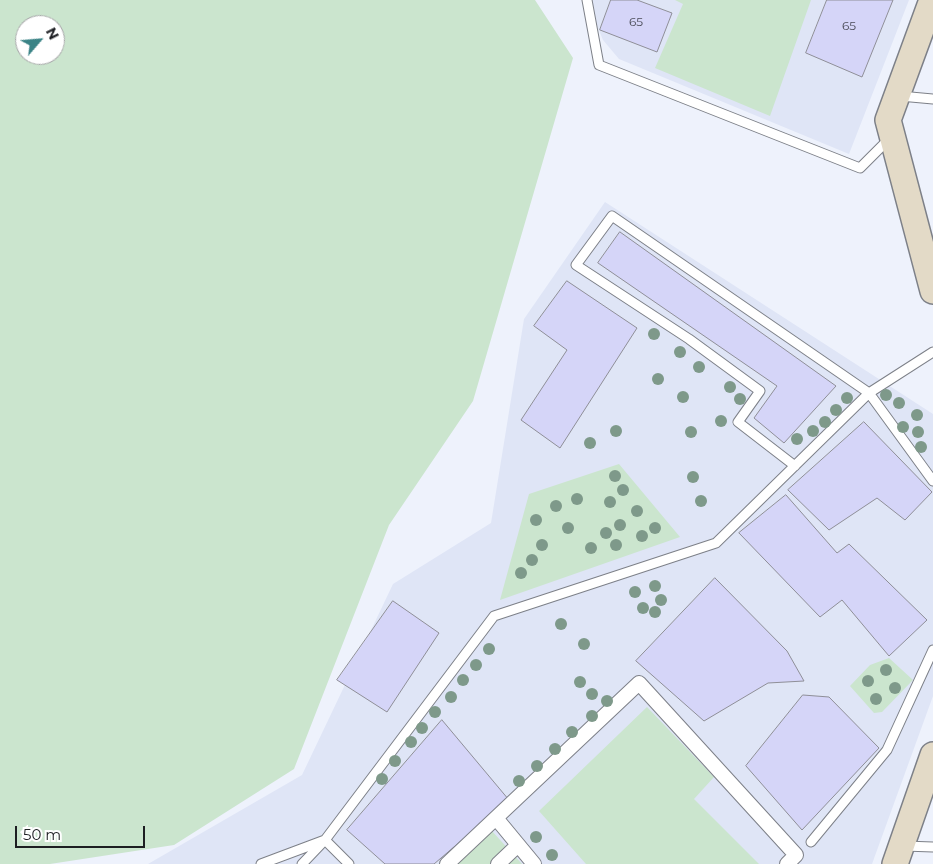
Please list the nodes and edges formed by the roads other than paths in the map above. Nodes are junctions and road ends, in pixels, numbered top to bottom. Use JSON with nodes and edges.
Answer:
{"nodes":[{"id":1,"x":587,"y":0,"type":"edge"},
{"id":2,"x":932,"y":0,"type":"edge"},
{"id":3,"x":897,"y":96,"type":"junction"},
{"id":4,"x":933,"y":99,"type":"edge"},
{"id":5,"x":892,"y":136,"type":"junction"},
{"id":6,"x":933,"y":290,"type":"edge"},
{"id":7,"x":933,"y":352,"type":"edge"},
{"id":8,"x":869,"y":393,"type":"junction"},
{"id":9,"x":795,"y":466,"type":"junction"},
{"id":10,"x":933,"y":481,"type":"edge"},
{"id":11,"x":933,"y":650,"type":"edge"},
{"id":12,"x":932,"y":759,"type":"edge"},
{"id":13,"x":496,"y":818,"type":"junction"},
{"id":14,"x":325,"y":840,"type":"junction"},
{"id":15,"x":811,"y":842,"type":"dead end"},
{"id":16,"x":933,"y":847,"type":"edge"},
{"id":17,"x":520,"y":848,"type":"junction"},
{"id":18,"x":898,"y":855,"type":"edge"},
{"id":19,"x":452,"y":862,"type":"edge"},
{"id":20,"x":262,"y":864,"type":"edge"},
{"id":21,"x":302,"y":864,"type":"edge"},
{"id":22,"x":349,"y":864,"type":"edge"},
{"id":23,"x":498,"y":864,"type":"edge"},
{"id":24,"x":510,"y":864,"type":"edge"},
{"id":25,"x":534,"y":864,"type":"edge"},
{"id":26,"x":787,"y":864,"type":"edge"}],
"edges":[{"from":1,"to":5,"type":"lane"},
{"from":2,"to":3,"type":"main road"},
{"from":3,"to":4,"type":"lane"},
{"from":3,"to":5,"type":"main road"},
{"from":5,"to":6,"type":"main road"},
{"from":7,"to":8,"type":"lane"},
{"from":8,"to":9,"type":"lane"},
{"from":8,"to":9,"type":"lane"},
{"from":8,"to":10,"type":"lane"},
{"from":9,"to":14,"type":"lane"},
{"from":11,"to":15,"type":"lane"},
{"from":12,"to":18,"type":"main road"},
{"from":13,"to":17,"type":"street"},
{"from":13,"to":19,"type":"street"},
{"from":13,"to":26,"type":"street"},
{"from":14,"to":20,"type":"lane"},
{"from":14,"to":21,"type":"lane"},
{"from":14,"to":22,"type":"lane"},
{"from":16,"to":18,"type":"lane"},
{"from":17,"to":23,"type":"street"},
{"from":17,"to":24,"type":"street"},
{"from":17,"to":25,"type":"street"}]}
